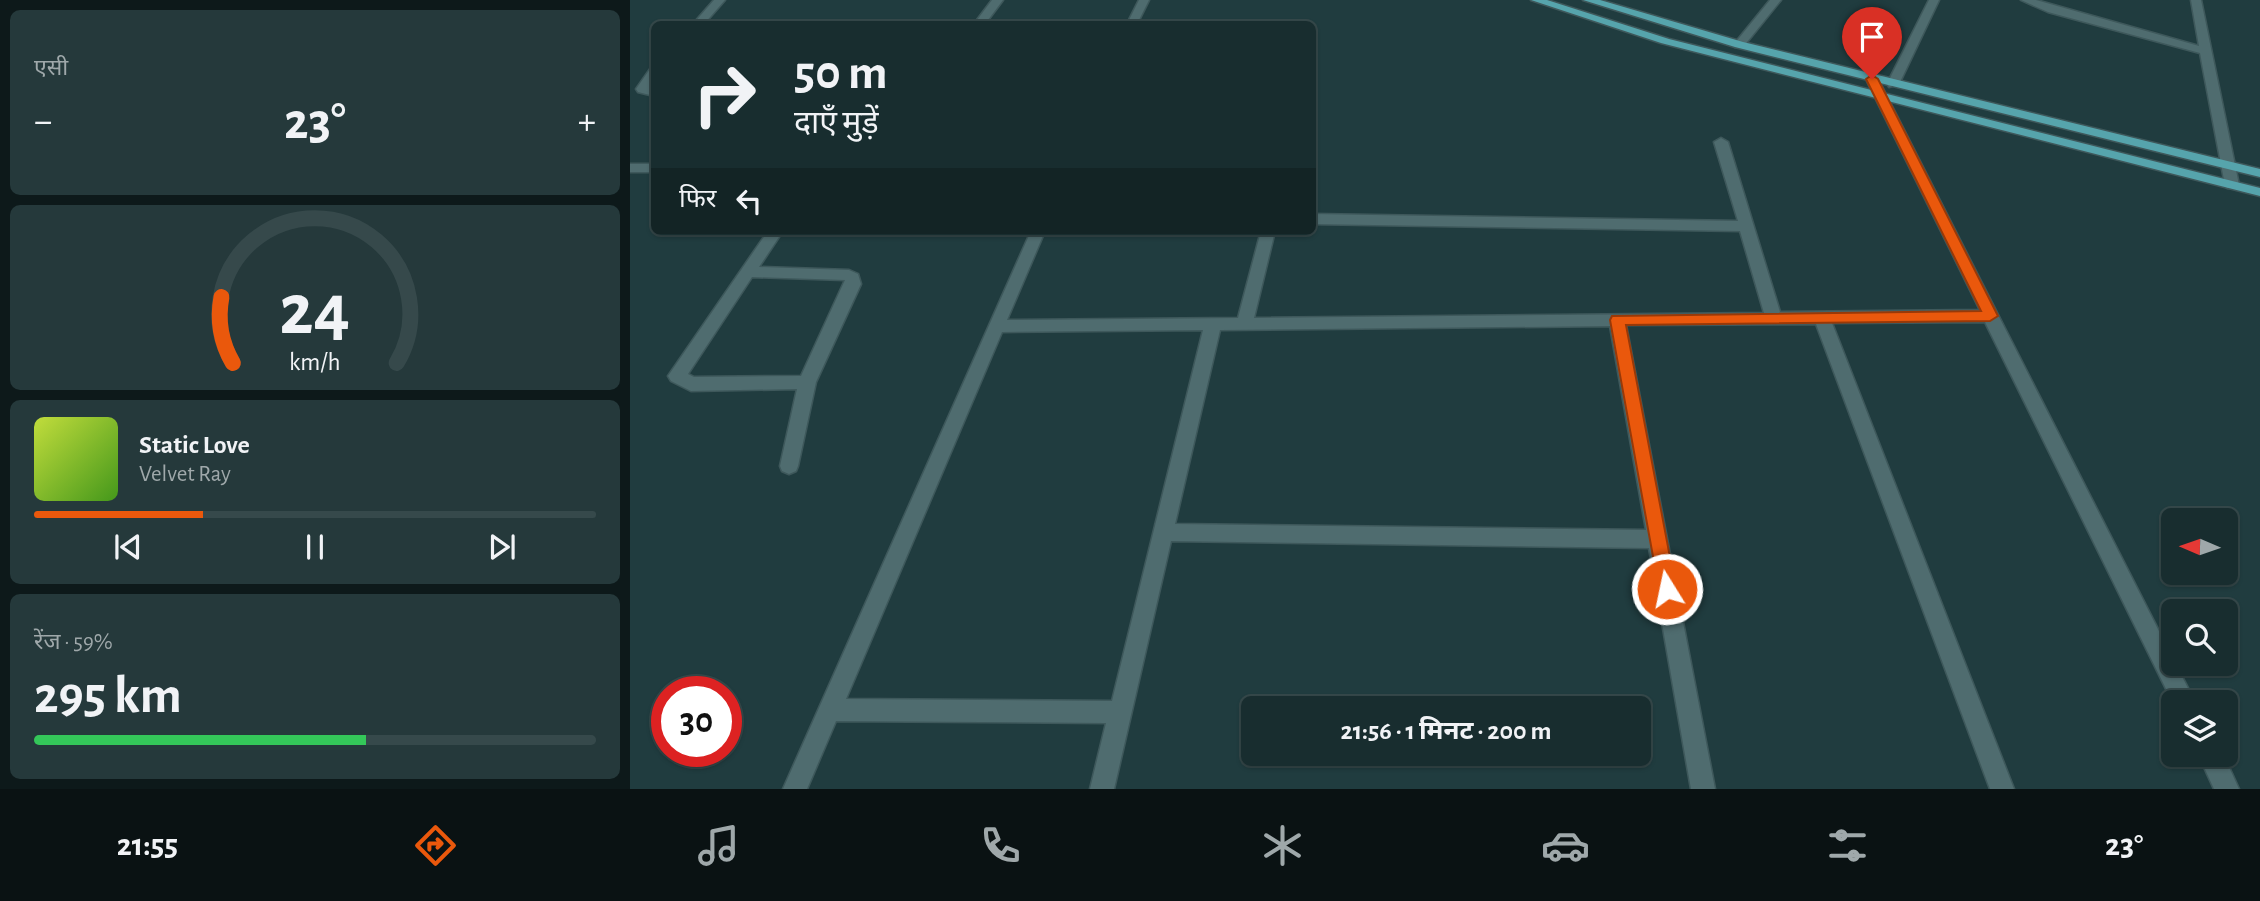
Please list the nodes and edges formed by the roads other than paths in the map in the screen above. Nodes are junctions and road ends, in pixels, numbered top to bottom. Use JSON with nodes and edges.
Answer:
{"nodes":[{"id":1,"x":720,"y":0,"type":"edge"},
{"id":2,"x":998,"y":0,"type":"edge"},
{"id":3,"x":1144,"y":0,"type":"edge"},
{"id":4,"x":1536,"y":0,"type":"edge"},
{"id":5,"x":1588,"y":0,"type":"edge"},
{"id":6,"x":1776,"y":0,"type":"edge"},
{"id":7,"x":1934,"y":0,"type":"edge"},
{"id":8,"x":2026,"y":0,"type":"edge"},
{"id":9,"x":2196,"y":0,"type":"edge"},
{"id":10,"x":701,"y":21,"type":"edge"},
{"id":11,"x":981,"y":21,"type":"edge"},
{"id":12,"x":1134,"y":21,"type":"edge"},
{"id":13,"x":1740,"y":45,"type":"junction"},
{"id":14,"x":2206,"y":51,"type":"junction"},
{"id":15,"x":651,"y":76,"type":"edge"},
{"id":16,"x":1881,"y":86,"type":"junction"},
{"id":17,"x":651,"y":91,"type":"edge"},
{"id":18,"x":1721,"y":142,"type":"dead end"},
{"id":19,"x":2228,"y":165,"type":"junction"},
{"id":20,"x":630,"y":168,"type":"edge"},
{"id":21,"x":651,"y":168,"type":"edge"},
{"id":22,"x":2260,"y":173,"type":"edge"},
{"id":23,"x":2232,"y":185,"type":"junction"},
{"id":24,"x":2260,"y":192,"type":"edge"},
{"id":25,"x":1316,"y":219,"type":"edge"},
{"id":26,"x":1747,"y":226,"type":"junction"},
{"id":27,"x":773,"y":235,"type":"edge"},
{"id":28,"x":1036,"y":235,"type":"edge"},
{"id":29,"x":1267,"y":235,"type":"edge"},
{"id":30,"x":747,"y":272,"type":"junction"},
{"id":31,"x":1990,"y":316,"type":"junction"},
{"id":32,"x":1774,"y":318,"type":"junction"},
{"id":33,"x":1822,"y":318,"type":"junction"},
{"id":34,"x":1617,"y":320,"type":"junction"},
{"id":35,"x":1245,"y":323,"type":"junction"},
{"id":36,"x":1213,"y":324,"type":"junction"},
{"id":37,"x":997,"y":326,"type":"junction"},
{"id":38,"x":807,"y":382,"type":"junction"},
{"id":39,"x":789,"y":466,"type":"dead end"},
{"id":40,"x":1163,"y":532,"type":"junction"},
{"id":41,"x":1657,"y":539,"type":"junction"},
{"id":42,"x":2178,"y":690,"type":"edge"},
{"id":43,"x":830,"y":710,"type":"junction"},
{"id":44,"x":1120,"y":712,"type":"junction"},
{"id":45,"x":2216,"y":767,"type":"edge"},
{"id":46,"x":795,"y":789,"type":"edge"},
{"id":47,"x":1102,"y":789,"type":"edge"},
{"id":48,"x":1703,"y":789,"type":"edge"},
{"id":49,"x":2002,"y":789,"type":"edge"},
{"id":50,"x":2227,"y":789,"type":"edge"}],
"edges":[{"from":1,"to":10,"type":"street"},
{"from":2,"to":11,"type":"street"},
{"from":3,"to":12,"type":"street"},
{"from":4,"to":16,"type":"main road"},
{"from":5,"to":13,"type":"main road"},
{"from":6,"to":13,"type":"street"},
{"from":7,"to":16,"type":"street"},
{"from":8,"to":14,"type":"street"},
{"from":9,"to":14,"type":"street"},
{"from":13,"to":16,"type":"main road"},
{"from":14,"to":19,"type":"street"},
{"from":15,"to":17,"type":"street"},
{"from":16,"to":19,"type":"main road"},
{"from":16,"to":23,"type":"main road"},
{"from":16,"to":31,"type":"street"},
{"from":18,"to":26,"type":"street"},
{"from":19,"to":22,"type":"main road"},
{"from":19,"to":23,"type":"street"},
{"from":20,"to":21,"type":"street"},
{"from":23,"to":24,"type":"main road"},
{"from":25,"to":26,"type":"street"},
{"from":26,"to":32,"type":"street"},
{"from":27,"to":30,"type":"street"},
{"from":28,"to":37,"type":"street"},
{"from":29,"to":35,"type":"street"},
{"from":30,"to":38,"type":"street"},
{"from":30,"to":38,"type":"street"},
{"from":31,"to":33,"type":"street"},
{"from":31,"to":42,"type":"street"},
{"from":32,"to":33,"type":"street"},
{"from":32,"to":34,"type":"street"},
{"from":33,"to":49,"type":"street"},
{"from":34,"to":35,"type":"street"},
{"from":34,"to":41,"type":"street"},
{"from":35,"to":36,"type":"street"},
{"from":36,"to":37,"type":"street"},
{"from":36,"to":40,"type":"street"},
{"from":37,"to":43,"type":"street"},
{"from":38,"to":39,"type":"street"},
{"from":40,"to":41,"type":"street"},
{"from":40,"to":44,"type":"street"},
{"from":41,"to":48,"type":"street"},
{"from":43,"to":44,"type":"street"},
{"from":43,"to":46,"type":"street"},
{"from":44,"to":47,"type":"street"},
{"from":45,"to":50,"type":"street"}]}
